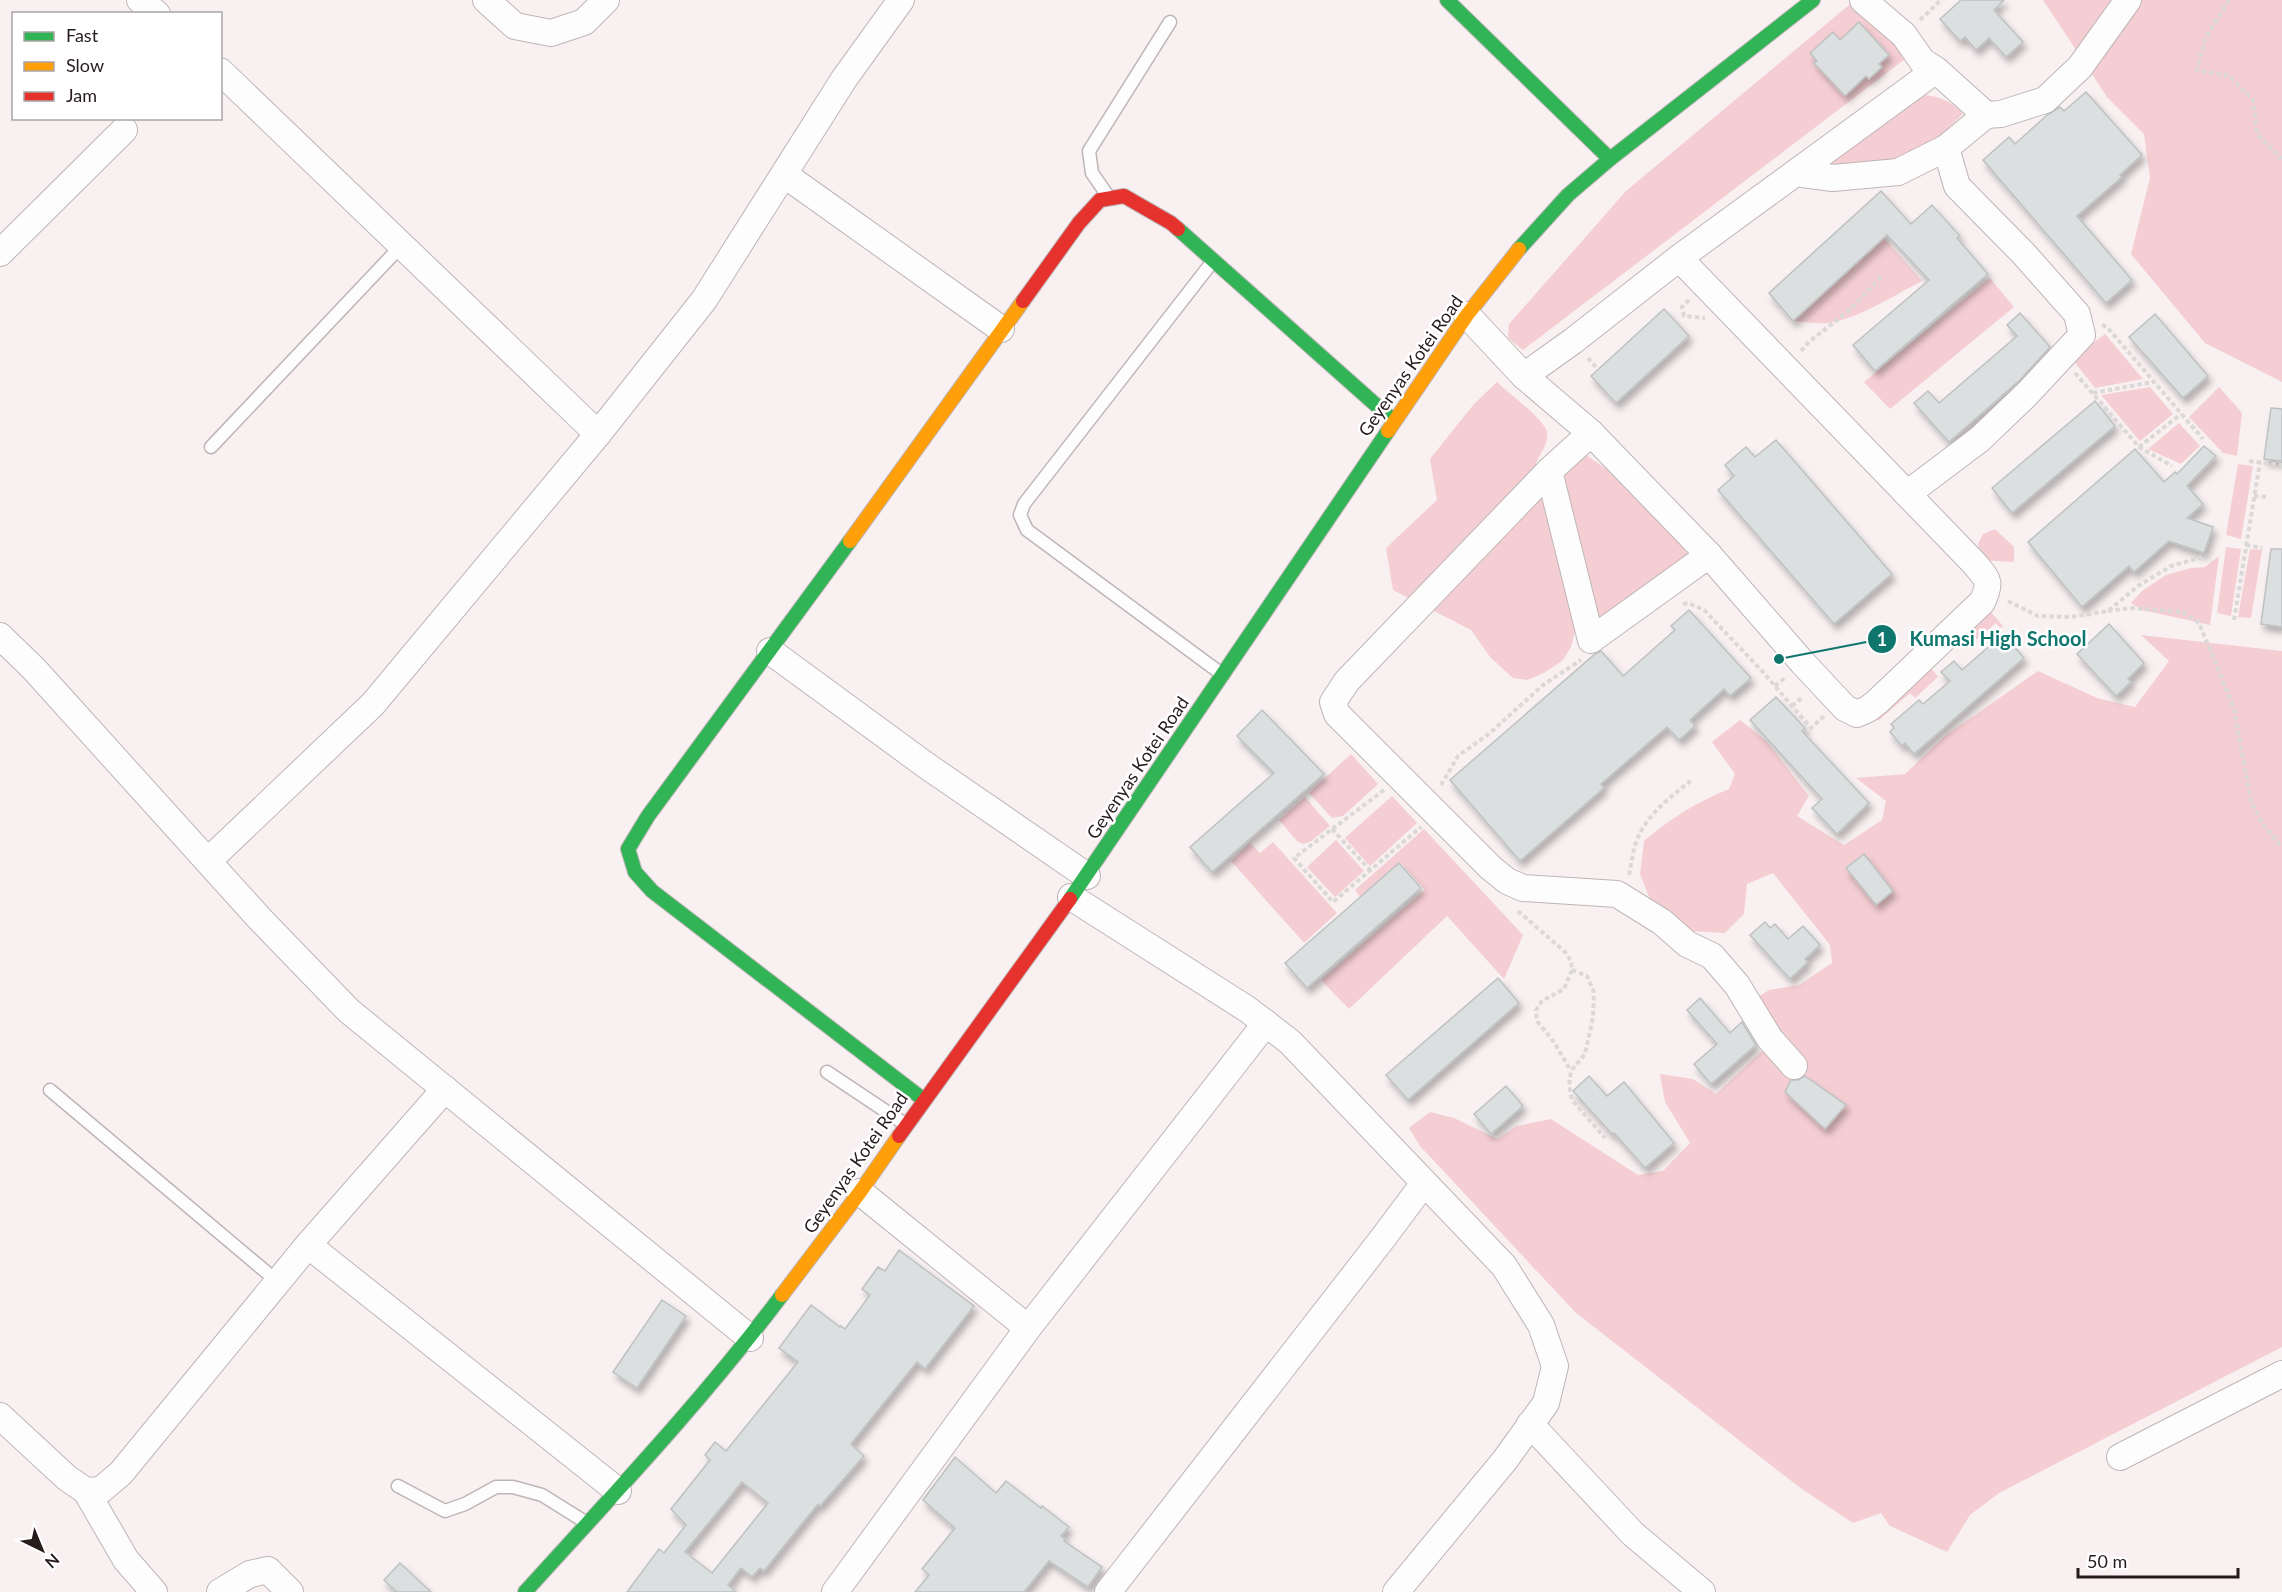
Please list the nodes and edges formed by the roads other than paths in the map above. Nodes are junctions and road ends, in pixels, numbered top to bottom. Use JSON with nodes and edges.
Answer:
{"nodes":[{"id":1,"x":140,"y":0,"type":"edge"},
{"id":2,"x":486,"y":0,"type":"edge"},
{"id":3,"x":606,"y":0,"type":"edge"},
{"id":4,"x":901,"y":0,"type":"edge"},
{"id":5,"x":1447,"y":0,"type":"edge"},
{"id":6,"x":1813,"y":0,"type":"edge"},
{"id":7,"x":1863,"y":0,"type":"edge"},
{"id":8,"x":2128,"y":0,"type":"edge"},
{"id":9,"x":155,"y":12,"type":"edge"},
{"id":10,"x":1170,"y":22,"type":"dead end"},
{"id":11,"x":1936,"y":70,"type":"junction"},
{"id":12,"x":222,"y":73,"type":"edge"},
{"id":13,"x":1986,"y":115,"type":"junction"},
{"id":14,"x":124,"y":130,"type":"dead end"},
{"id":15,"x":1946,"y":148,"type":"junction"},
{"id":16,"x":1610,"y":159,"type":"junction"},
{"id":17,"x":1795,"y":173,"type":"junction"},
{"id":18,"x":785,"y":175,"type":"junction"},
{"id":19,"x":1110,"y":198,"type":"junction"},
{"id":20,"x":402,"y":245,"type":"junction"},
{"id":21,"x":0,"y":253,"type":"edge"},
{"id":22,"x":1679,"y":258,"type":"junction"},
{"id":23,"x":1214,"y":261,"type":"junction"},
{"id":24,"x":1467,"y":315,"type":"junction"},
{"id":25,"x":1001,"y":329,"type":"junction"},
{"id":26,"x":1524,"y":376,"type":"junction"},
{"id":27,"x":1394,"y":421,"type":"junction"},
{"id":28,"x":1591,"y":433,"type":"junction"},
{"id":29,"x":598,"y":434,"type":"junction"},
{"id":30,"x":211,"y":447,"type":"dead end"},
{"id":31,"x":1549,"y":471,"type":"junction"},
{"id":32,"x":1907,"y":494,"type":"junction"},
{"id":33,"x":1708,"y":555,"type":"junction"},
{"id":34,"x":0,"y":636,"type":"edge"},
{"id":35,"x":770,"y":651,"type":"junction"},
{"id":36,"x":1222,"y":675,"type":"junction"},
{"id":37,"x":208,"y":861,"type":"junction"},
{"id":38,"x":1087,"y":876,"type":"junction"},
{"id":39,"x":1071,"y":897,"type":"junction"},
{"id":40,"x":1266,"y":1023,"type":"junction"},
{"id":41,"x":1794,"y":1066,"type":"dead end"},
{"id":42,"x":827,"y":1072,"type":"dead end"},
{"id":43,"x":446,"y":1089,"type":"junction"},
{"id":44,"x":50,"y":1090,"type":"dead end"},
{"id":45,"x":924,"y":1100,"type":"junction"},
{"id":46,"x":906,"y":1125,"type":"junction"},
{"id":47,"x":1424,"y":1183,"type":"junction"},
{"id":48,"x":860,"y":1192,"type":"junction"},
{"id":49,"x":308,"y":1245,"type":"junction"},
{"id":50,"x":278,"y":1282,"type":"junction"},
{"id":51,"x":1028,"y":1328,"type":"junction"},
{"id":52,"x":750,"y":1338,"type":"junction"},
{"id":53,"x":2282,"y":1374,"type":"edge"},
{"id":54,"x":0,"y":1416,"type":"edge"},
{"id":55,"x":1530,"y":1424,"type":"junction"},
{"id":56,"x":2120,"y":1456,"type":"dead end"},
{"id":57,"x":398,"y":1486,"type":"dead end"},
{"id":58,"x":86,"y":1491,"type":"junction"},
{"id":59,"x":618,"y":1491,"type":"junction"},
{"id":60,"x":588,"y":1523,"type":"junction"},
{"id":61,"x":154,"y":1592,"type":"edge"},
{"id":62,"x":220,"y":1592,"type":"edge"},
{"id":63,"x":290,"y":1592,"type":"edge"},
{"id":64,"x":525,"y":1592,"type":"edge"},
{"id":65,"x":835,"y":1592,"type":"edge"},
{"id":66,"x":1108,"y":1592,"type":"edge"},
{"id":67,"x":1396,"y":1592,"type":"edge"},
{"id":68,"x":1702,"y":1592,"type":"edge"}],
"edges":[{"from":1,"to":9,"type":"street"},
{"from":2,"to":3,"type":"street"},
{"from":4,"to":18,"type":"street"},
{"from":5,"to":16,"type":"street"},
{"from":6,"to":16,"type":"street","name":"Geyenyas Kotei Road"},
{"from":7,"to":11,"type":"street"},
{"from":8,"to":13,"type":"street"},
{"from":10,"to":19,"type":"lane"},
{"from":11,"to":13,"type":"street"},
{"from":11,"to":17,"type":"street"},
{"from":12,"to":20,"type":"street"},
{"from":13,"to":15,"type":"street"},
{"from":14,"to":21,"type":"street"},
{"from":15,"to":17,"type":"street"},
{"from":15,"to":32,"type":"street"},
{"from":16,"to":24,"type":"street","name":"Geyenyas Kotei Road"},
{"from":17,"to":22,"type":"street"},
{"from":18,"to":25,"type":"street"},
{"from":18,"to":29,"type":"street"},
{"from":19,"to":23,"type":"street"},
{"from":19,"to":25,"type":"street"},
{"from":20,"to":29,"type":"street"},
{"from":20,"to":30,"type":"lane"},
{"from":22,"to":26,"type":"street"},
{"from":22,"to":32,"type":"street"},
{"from":23,"to":27,"type":"street"},
{"from":23,"to":36,"type":"lane"},
{"from":24,"to":26,"type":"street"},
{"from":24,"to":27,"type":"street","name":"Geyenyas Kotei Road"},
{"from":25,"to":35,"type":"street"},
{"from":26,"to":28,"type":"street"},
{"from":27,"to":36,"type":"street","name":"Geyenyas Kotei Road"},
{"from":28,"to":31,"type":"street"},
{"from":28,"to":33,"type":"street"},
{"from":29,"to":37,"type":"street"},
{"from":31,"to":33,"type":"street"},
{"from":31,"to":41,"type":"street"},
{"from":32,"to":33,"type":"street"},
{"from":34,"to":37,"type":"street"},
{"from":35,"to":38,"type":"street"},
{"from":35,"to":45,"type":"street"},
{"from":36,"to":38,"type":"street","name":"Geyenyas Kotei Road"},
{"from":37,"to":43,"type":"street"},
{"from":38,"to":39,"type":"street","name":"Geyenyas Kotei Road"},
{"from":39,"to":40,"type":"street"},
{"from":39,"to":45,"type":"street","name":"Geyenyas Kotei Road"},
{"from":40,"to":47,"type":"street"},
{"from":40,"to":51,"type":"street"},
{"from":42,"to":46,"type":"lane"},
{"from":43,"to":49,"type":"street"},
{"from":43,"to":52,"type":"street"},
{"from":44,"to":50,"type":"lane"},
{"from":45,"to":46,"type":"street","name":"Geyenyas Kotei Road"},
{"from":46,"to":48,"type":"street","name":"Geyenyas Kotei Road"},
{"from":47,"to":55,"type":"street"},
{"from":47,"to":66,"type":"street"},
{"from":48,"to":51,"type":"street"},
{"from":48,"to":52,"type":"street","name":"Geyenyas Kotei Road"},
{"from":49,"to":50,"type":"street"},
{"from":49,"to":59,"type":"street"},
{"from":50,"to":58,"type":"street"},
{"from":51,"to":65,"type":"street"},
{"from":52,"to":59,"type":"street","name":"Geyenyas Kotei Road"},
{"from":53,"to":56,"type":"street"},
{"from":54,"to":58,"type":"street"},
{"from":55,"to":67,"type":"street"},
{"from":55,"to":68,"type":"street"},
{"from":57,"to":60,"type":"lane"},
{"from":58,"to":61,"type":"street"},
{"from":59,"to":60,"type":"street","name":"Geyenyas Kotei Road"},
{"from":60,"to":64,"type":"street","name":"Geyenyas Kotei Road"},
{"from":62,"to":63,"type":"street"}]}
